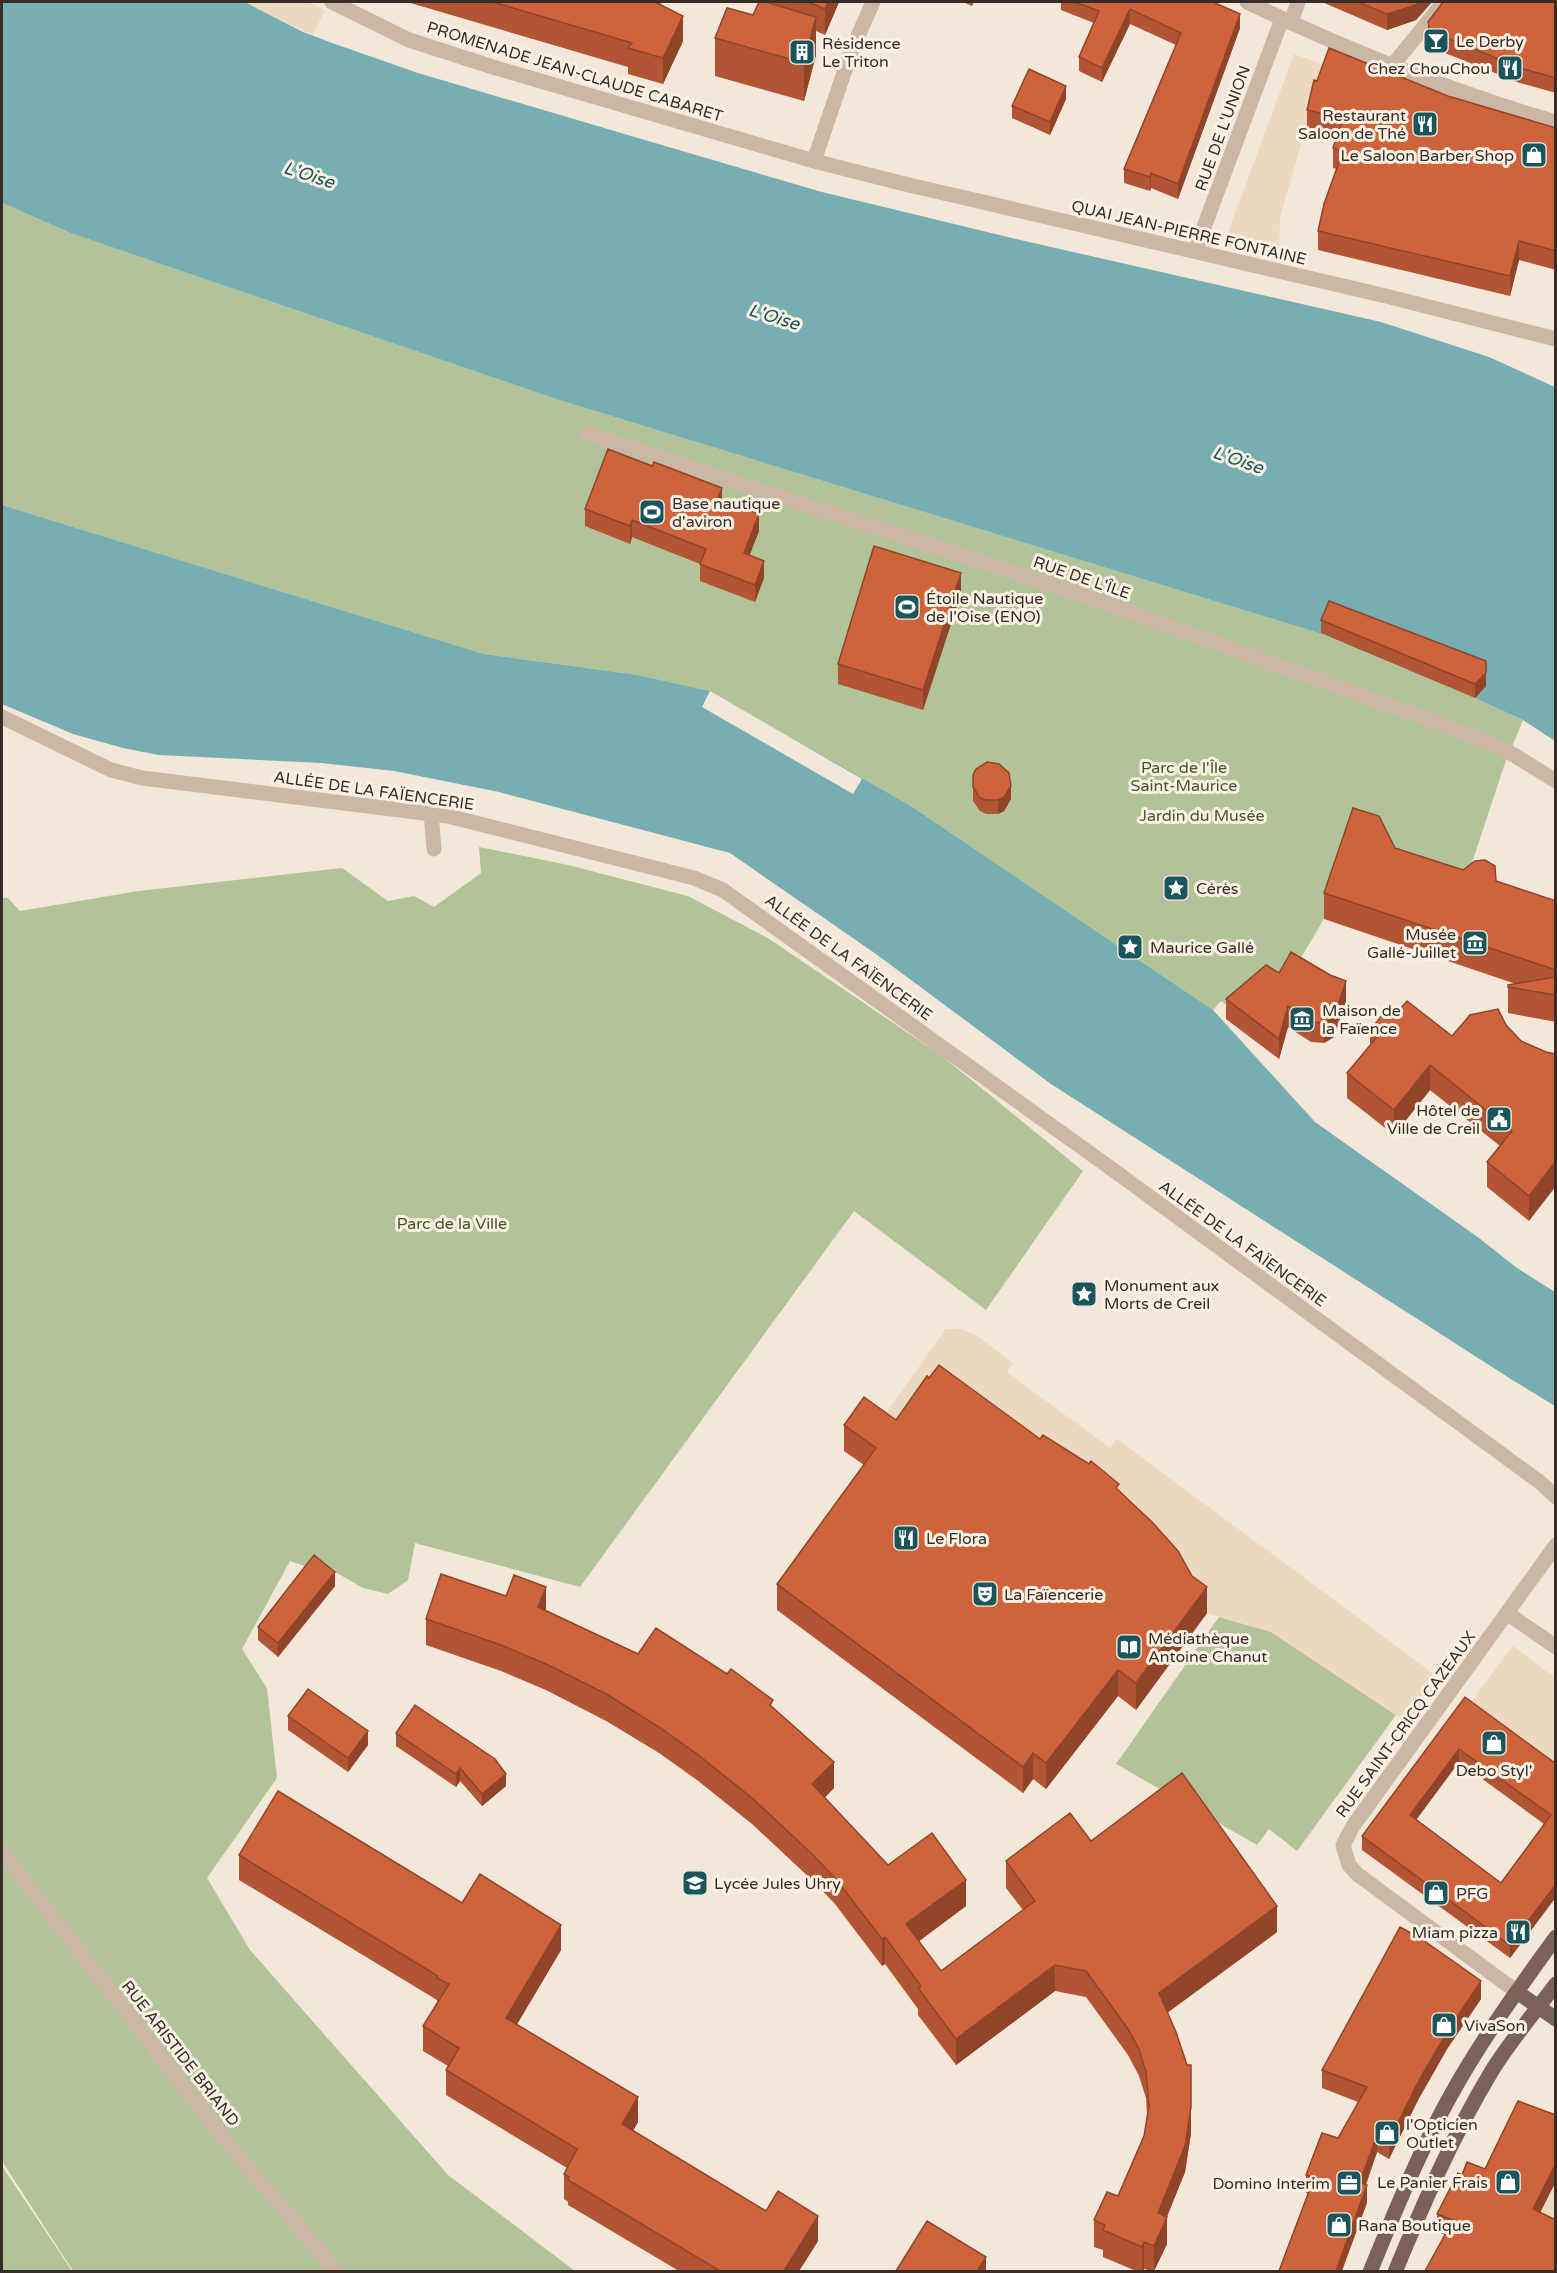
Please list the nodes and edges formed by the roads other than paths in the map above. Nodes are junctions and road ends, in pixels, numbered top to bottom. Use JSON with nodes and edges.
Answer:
{"nodes":[{"id":1,"x":332,"y":2,"type":"edge"},
{"id":2,"x":873,"y":2,"type":"edge"},
{"id":3,"x":1247,"y":2,"type":"edge"},
{"id":4,"x":1298,"y":2,"type":"edge"},
{"id":5,"x":1444,"y":2,"type":"edge"},
{"id":6,"x":1287,"y":20,"type":"junction"},
{"id":7,"x":1392,"y":66,"type":"junction"},
{"id":8,"x":1556,"y":122,"type":"edge"},
{"id":9,"x":814,"y":161,"type":"junction"},
{"id":10,"x":1195,"y":251,"type":"junction"},
{"id":11,"x":1556,"y":339,"type":"edge"},
{"id":12,"x":586,"y":434,"type":"dead end"},
{"id":13,"x":2,"y":717,"type":"edge"},
{"id":14,"x":1556,"y":781,"type":"edge"},
{"id":15,"x":431,"y":813,"type":"junction"},
{"id":16,"x":434,"y":849,"type":"dead end"},
{"id":17,"x":1556,"y":1497,"type":"edge"},
{"id":18,"x":1556,"y":1545,"type":"edge"},
{"id":19,"x":1507,"y":1613,"type":"junction"},
{"id":20,"x":1556,"y":1647,"type":"edge"},
{"id":21,"x":2,"y":1851,"type":"edge"},
{"id":22,"x":1556,"y":1937,"type":"edge"},
{"id":23,"x":1556,"y":1984,"type":"edge"},
{"id":24,"x":1517,"y":1992,"type":"junction"},
{"id":25,"x":1539,"y":2007,"type":"junction"},
{"id":26,"x":1556,"y":2019,"type":"edge"},
{"id":27,"x":338,"y":2271,"type":"edge"},
{"id":28,"x":1370,"y":2271,"type":"edge"},
{"id":29,"x":1395,"y":2271,"type":"edge"}],
"edges":[{"from":1,"to":9,"type":"street","name":"PROMENADE JEAN-CLAUDE CABARET"},
{"from":2,"to":9,"type":"street"},
{"from":3,"to":6,"type":"street"},
{"from":4,"to":6,"type":"street","name":"RUE DE L'UNION"},
{"from":5,"to":7,"type":"street"},
{"from":6,"to":7,"type":"street"},
{"from":6,"to":10,"type":"street","name":"RUE DE L'UNION"},
{"from":7,"to":8,"type":"street"},
{"from":9,"to":10,"type":"street","name":"QUAI JEAN-PIERRE FONTAINE"},
{"from":10,"to":11,"type":"street","name":"QUAI JEAN-PIERRE FONTAINE"},
{"from":12,"to":14,"type":"street","name":"RUE DE L'ÎLE"},
{"from":13,"to":15,"type":"street","name":"ALLÉE DE LA FAÏENCERIE"},
{"from":15,"to":16,"type":"street"},
{"from":15,"to":17,"type":"street","name":"ALLÉE DE LA FAÏENCERIE"},
{"from":18,"to":19,"type":"street"},
{"from":19,"to":20,"type":"street"},
{"from":19,"to":24,"type":"street","name":"RUE SAINT-CRICQ CAZEAUX"},
{"from":21,"to":27,"type":"street","name":"RUE ARISTIDE BRIAND"},
{"from":22,"to":24,"type":"main road"},
{"from":23,"to":25,"type":"main road"},
{"from":24,"to":25,"type":"main road"},
{"from":24,"to":28,"type":"main road"},
{"from":25,"to":26,"type":"main road"},
{"from":25,"to":29,"type":"main road"}]}
